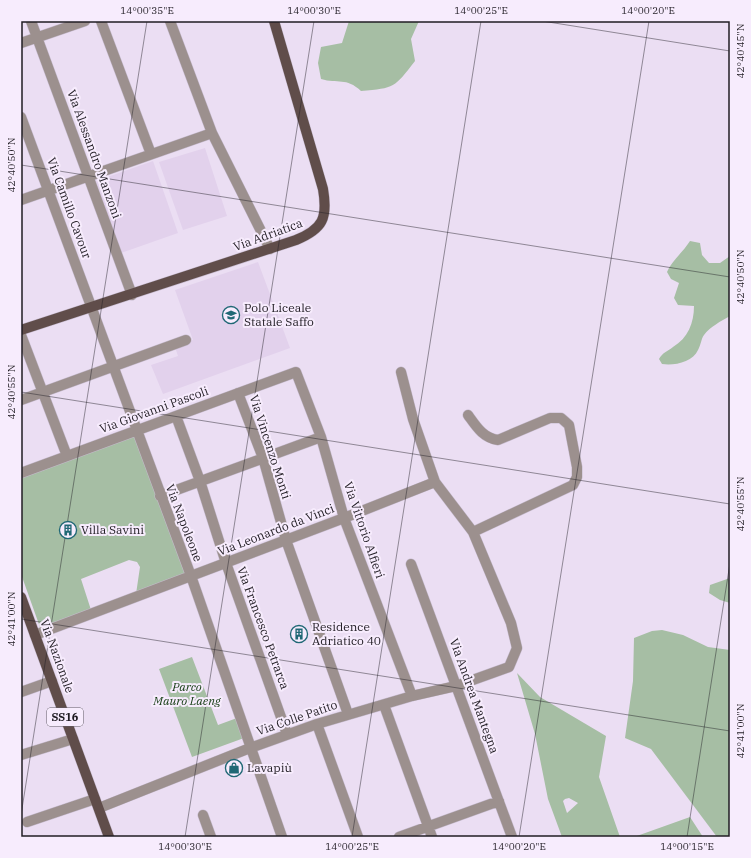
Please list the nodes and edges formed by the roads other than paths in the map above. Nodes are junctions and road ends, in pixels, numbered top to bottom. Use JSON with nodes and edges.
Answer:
{"nodes":[{"id":1,"x":31,"y":21,"type":"edge"},
{"id":2,"x":85,"y":21,"type":"edge"},
{"id":3,"x":101,"y":21,"type":"edge"},
{"id":4,"x":170,"y":21,"type":"edge"},
{"id":5,"x":274,"y":21,"type":"edge"},
{"id":6,"x":37,"y":38,"type":"junction"},
{"id":7,"x":21,"y":43,"type":"edge"},
{"id":8,"x":21,"y":117,"type":"edge"},
{"id":9,"x":212,"y":133,"type":"junction"},
{"id":10,"x":151,"y":154,"type":"junction"},
{"id":11,"x":88,"y":176,"type":"junction"},
{"id":12,"x":49,"y":190,"type":"junction"},
{"id":13,"x":21,"y":200,"type":"edge"},
{"id":14,"x":270,"y":249,"type":"junction"},
{"id":15,"x":132,"y":295,"type":"junction"},
{"id":16,"x":92,"y":308,"type":"junction"},
{"id":17,"x":21,"y":330,"type":"edge"},
{"id":18,"x":21,"y":335,"type":"edge"},
{"id":19,"x":186,"y":340,"type":"dead end"},
{"id":20,"x":112,"y":367,"type":"junction"},
{"id":21,"x":296,"y":372,"type":"joint"},
{"id":22,"x":401,"y":372,"type":"dead end"},
{"id":23,"x":43,"y":392,"type":"junction"},
{"id":24,"x":238,"y":393,"type":"junction"},
{"id":25,"x":21,"y":400,"type":"edge"},
{"id":26,"x":468,"y":415,"type":"dead end"},
{"id":27,"x":176,"y":416,"type":"junction"},
{"id":28,"x":136,"y":431,"type":"junction"},
{"id":29,"x":321,"y":437,"type":"junction"},
{"id":30,"x":67,"y":456,"type":"junction"},
{"id":31,"x":263,"y":458,"type":"junction"},
{"id":32,"x":21,"y":474,"type":"edge"},
{"id":33,"x":200,"y":481,"type":"junction"},
{"id":34,"x":435,"y":482,"type":"junction"},
{"id":35,"x":160,"y":496,"type":"junction"},
{"id":36,"x":344,"y":518,"type":"junction"},
{"id":37,"x":474,"y":532,"type":"junction"},
{"id":38,"x":286,"y":540,"type":"junction"},
{"id":39,"x":226,"y":562,"type":"junction"},
{"id":40,"x":412,"y":564,"type":"dead end"},
{"id":41,"x":191,"y":576,"type":"junction"},
{"id":42,"x":21,"y":598,"type":"edge"},
{"id":43,"x":35,"y":635,"type":"junction"},
{"id":44,"x":52,"y":681,"type":"junction"},
{"id":45,"x":456,"y":686,"type":"junction"},
{"id":46,"x":21,"y":692,"type":"edge"},
{"id":47,"x":412,"y":696,"type":"junction"},
{"id":48,"x":384,"y":705,"type":"junction"},
{"id":49,"x":348,"y":714,"type":"junction"},
{"id":50,"x":317,"y":724,"type":"junction"},
{"id":51,"x":287,"y":734,"type":"junction"},
{"id":52,"x":73,"y":739,"type":"junction"},
{"id":53,"x":250,"y":748,"type":"junction"},
{"id":54,"x":21,"y":755,"type":"edge"},
{"id":55,"x":499,"y":801,"type":"junction"},
{"id":56,"x":97,"y":803,"type":"junction"},
{"id":57,"x":203,"y":815,"type":"dead end"},
{"id":58,"x":27,"y":822,"type":"dead end"},
{"id":59,"x":428,"y":827,"type":"junction"},
{"id":60,"x":110,"y":837,"type":"edge"},
{"id":61,"x":212,"y":837,"type":"edge"},
{"id":62,"x":282,"y":837,"type":"edge"},
{"id":63,"x":358,"y":837,"type":"edge"},
{"id":64,"x":399,"y":837,"type":"edge"},
{"id":65,"x":432,"y":837,"type":"edge"},
{"id":66,"x":512,"y":837,"type":"edge"}],
"edges":[{"from":1,"to":6,"type":"street","name":"Via Alessandro Manzoni"},
{"from":2,"to":6,"type":"street"},
{"from":3,"to":10,"type":"street"},
{"from":4,"to":9,"type":"street"},
{"from":5,"to":14,"type":"main road","name":"Via Adriatica"},
{"from":6,"to":7,"type":"street"},
{"from":6,"to":11,"type":"street","name":"Via Alessandro Manzoni"},
{"from":8,"to":12,"type":"street","name":"Via Camillo Cavour"},
{"from":9,"to":10,"type":"street"},
{"from":9,"to":14,"type":"street"},
{"from":10,"to":11,"type":"street"},
{"from":11,"to":12,"type":"street"},
{"from":11,"to":15,"type":"street","name":"Via Alessandro Manzoni"},
{"from":12,"to":13,"type":"street"},
{"from":12,"to":16,"type":"street","name":"Via Camillo Cavour"},
{"from":14,"to":15,"type":"main road","name":"Via Adriatica"},
{"from":15,"to":16,"type":"main road","name":"Via Adriatica"},
{"from":16,"to":17,"type":"main road","name":"Via Adriatica"},
{"from":16,"to":20,"type":"street","name":"Via Napoleone"},
{"from":18,"to":23,"type":"street"},
{"from":19,"to":20,"type":"street"},
{"from":20,"to":23,"type":"street"},
{"from":20,"to":28,"type":"street","name":"Via Napoleone"},
{"from":21,"to":24,"type":"street","name":"Via Giovanni Pascoli"},
{"from":21,"to":29,"type":"street","name":"Via Vittorio Alfieri"},
{"from":22,"to":34,"type":"street"},
{"from":23,"to":25,"type":"street"},
{"from":23,"to":30,"type":"street"},
{"from":24,"to":27,"type":"street","name":"Via Giovanni Pascoli"},
{"from":24,"to":31,"type":"street","name":"Via Vincenzo Monti"},
{"from":26,"to":37,"type":"street"},
{"from":27,"to":28,"type":"street","name":"Via Giovanni Pascoli"},
{"from":27,"to":33,"type":"street","name":"Via Francesco Petrarca"},
{"from":28,"to":30,"type":"street","name":"Via Giovanni Pascoli"},
{"from":28,"to":35,"type":"street","name":"Via Napoleone"},
{"from":29,"to":31,"type":"street"},
{"from":29,"to":36,"type":"street","name":"Via Vittorio Alfieri"},
{"from":30,"to":32,"type":"street","name":"Via Giovanni Pascoli"},
{"from":31,"to":33,"type":"street"},
{"from":31,"to":38,"type":"street","name":"Via Vincenzo Monti"},
{"from":33,"to":35,"type":"street"},
{"from":33,"to":39,"type":"street","name":"Via Francesco Petrarca"},
{"from":34,"to":36,"type":"street","name":"Via Leonardo da Vinci"},
{"from":34,"to":37,"type":"street"},
{"from":35,"to":41,"type":"street","name":"Via Napoleone"},
{"from":36,"to":38,"type":"street","name":"Via Leonardo da Vinci"},
{"from":36,"to":47,"type":"street","name":"Via Vittorio Alfieri"},
{"from":37,"to":45,"type":"street","name":"Via Colle Patito"},
{"from":38,"to":39,"type":"street","name":"Via Leonardo da Vinci"},
{"from":38,"to":49,"type":"street","name":"Via Vincenzo Monti"},
{"from":39,"to":41,"type":"street","name":"Via Leonardo da Vinci"},
{"from":39,"to":51,"type":"street","name":"Via Francesco Petrarca"},
{"from":40,"to":45,"type":"street","name":"Via Andrea Mantegna"},
{"from":41,"to":43,"type":"street","name":"Via Leonardo da Vinci"},
{"from":41,"to":53,"type":"street","name":"Via Napoleone"},
{"from":42,"to":43,"type":"main road","name":"Via Nazionale","number":"SS16"},
{"from":43,"to":44,"type":"main road","name":"Via Nazionale","number":"SS16"},
{"from":44,"to":46,"type":"street"},
{"from":44,"to":52,"type":"main road","name":"Via Nazionale","number":"SS16"},
{"from":45,"to":47,"type":"street","name":"Via Colle Patito"},
{"from":45,"to":55,"type":"street","name":"Via Andrea Mantegna"},
{"from":47,"to":48,"type":"street","name":"Via Colle Patito"},
{"from":48,"to":49,"type":"street","name":"Via Colle Patito"},
{"from":48,"to":59,"type":"street"},
{"from":49,"to":50,"type":"street","name":"Via Colle Patito"},
{"from":50,"to":51,"type":"street","name":"Via Colle Patito"},
{"from":50,"to":63,"type":"street"},
{"from":51,"to":53,"type":"street","name":"Via Colle Patito"},
{"from":52,"to":54,"type":"street"},
{"from":52,"to":56,"type":"main road","name":"Via Nazionale","number":"SS16"},
{"from":53,"to":56,"type":"street","name":"Via Colle Patito"},
{"from":53,"to":62,"type":"street","name":"Via Napoleone"},
{"from":55,"to":59,"type":"street"},
{"from":55,"to":66,"type":"street","name":"Via Andrea Mantegna"},
{"from":56,"to":58,"type":"street","name":"Via Colle Patito"},
{"from":56,"to":60,"type":"main road","name":"Via Nazionale","number":"SS16"},
{"from":57,"to":61,"type":"street"},
{"from":59,"to":64,"type":"street"},
{"from":59,"to":65,"type":"street"}]}
